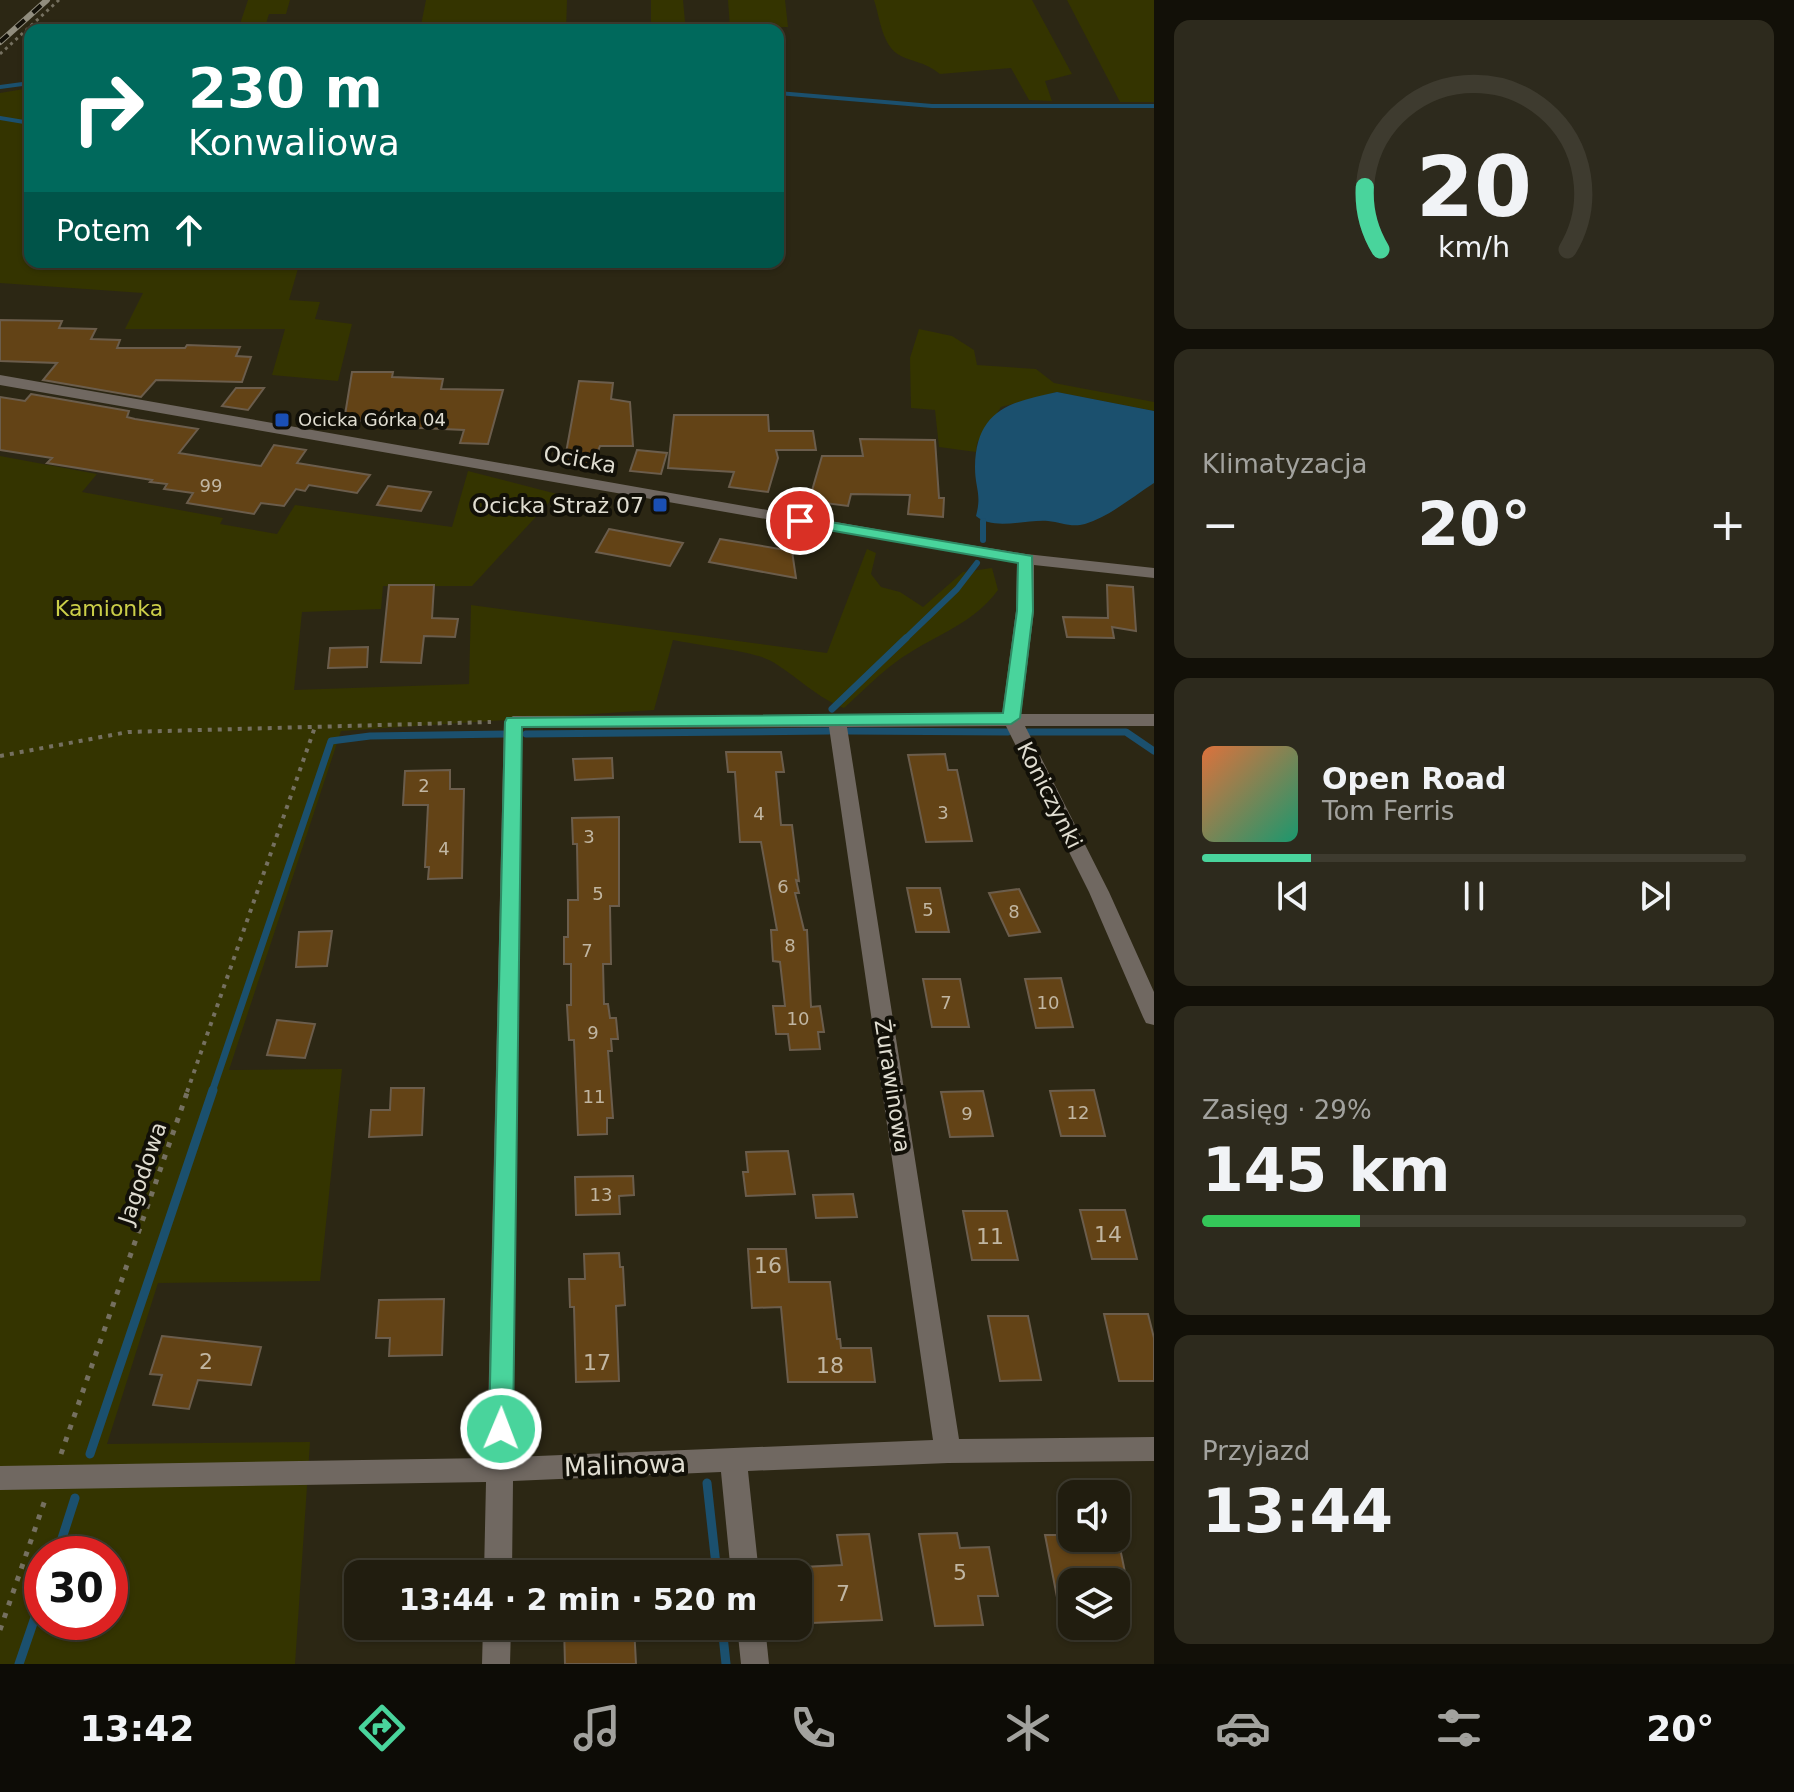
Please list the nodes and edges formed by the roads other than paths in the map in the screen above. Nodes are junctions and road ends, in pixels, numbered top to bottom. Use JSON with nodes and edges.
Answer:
{"nodes":[{"id":1,"x":0,"y":380,"type":"edge"},
{"id":2,"x":1026,"y":559,"type":"junction"},
{"id":3,"x":1154,"y":573,"type":"edge"},
{"id":4,"x":1011,"y":718,"type":"junction"},
{"id":5,"x":837,"y":720,"type":"junction"},
{"id":6,"x":1154,"y":720,"type":"edge"},
{"id":7,"x":1154,"y":1017,"type":"edge"},
{"id":8,"x":1154,"y":1449,"type":"edge"},
{"id":9,"x":948,"y":1451,"type":"junction"},
{"id":10,"x":733,"y":1460,"type":"junction"},
{"id":11,"x":501,"y":1470,"type":"junction"},
{"id":12,"x":0,"y":1478,"type":"edge"},
{"id":13,"x":498,"y":1560,"type":"edge"},
{"id":14,"x":744,"y":1560,"type":"edge"},
{"id":15,"x":497,"y":1640,"type":"edge"},
{"id":16,"x":752,"y":1640,"type":"edge"},
{"id":17,"x":496,"y":1664,"type":"edge"},
{"id":18,"x":755,"y":1664,"type":"edge"}],
"edges":[{"from":1,"to":2,"type":"street","name":"Ocicka"},
{"from":2,"to":3,"type":"street","name":"Ocicka"},
{"from":2,"to":4,"type":"street","name":"Koniczynki"},
{"from":4,"to":5,"type":"street"},
{"from":4,"to":6,"type":"street"},
{"from":4,"to":7,"type":"street","name":"Koniczynki"},
{"from":5,"to":9,"type":"street","name":"Żurawinowa"},
{"from":5,"to":11,"type":"street"},
{"from":8,"to":9,"type":"street","name":"Malinowa"},
{"from":9,"to":10,"type":"street","name":"Malinowa"},
{"from":10,"to":11,"type":"street","name":"Malinowa"},
{"from":10,"to":14,"type":"street"},
{"from":11,"to":12,"type":"street","name":"Malinowa"},
{"from":11,"to":13,"type":"street"},
{"from":15,"to":17,"type":"street"},
{"from":16,"to":18,"type":"street"}]}
